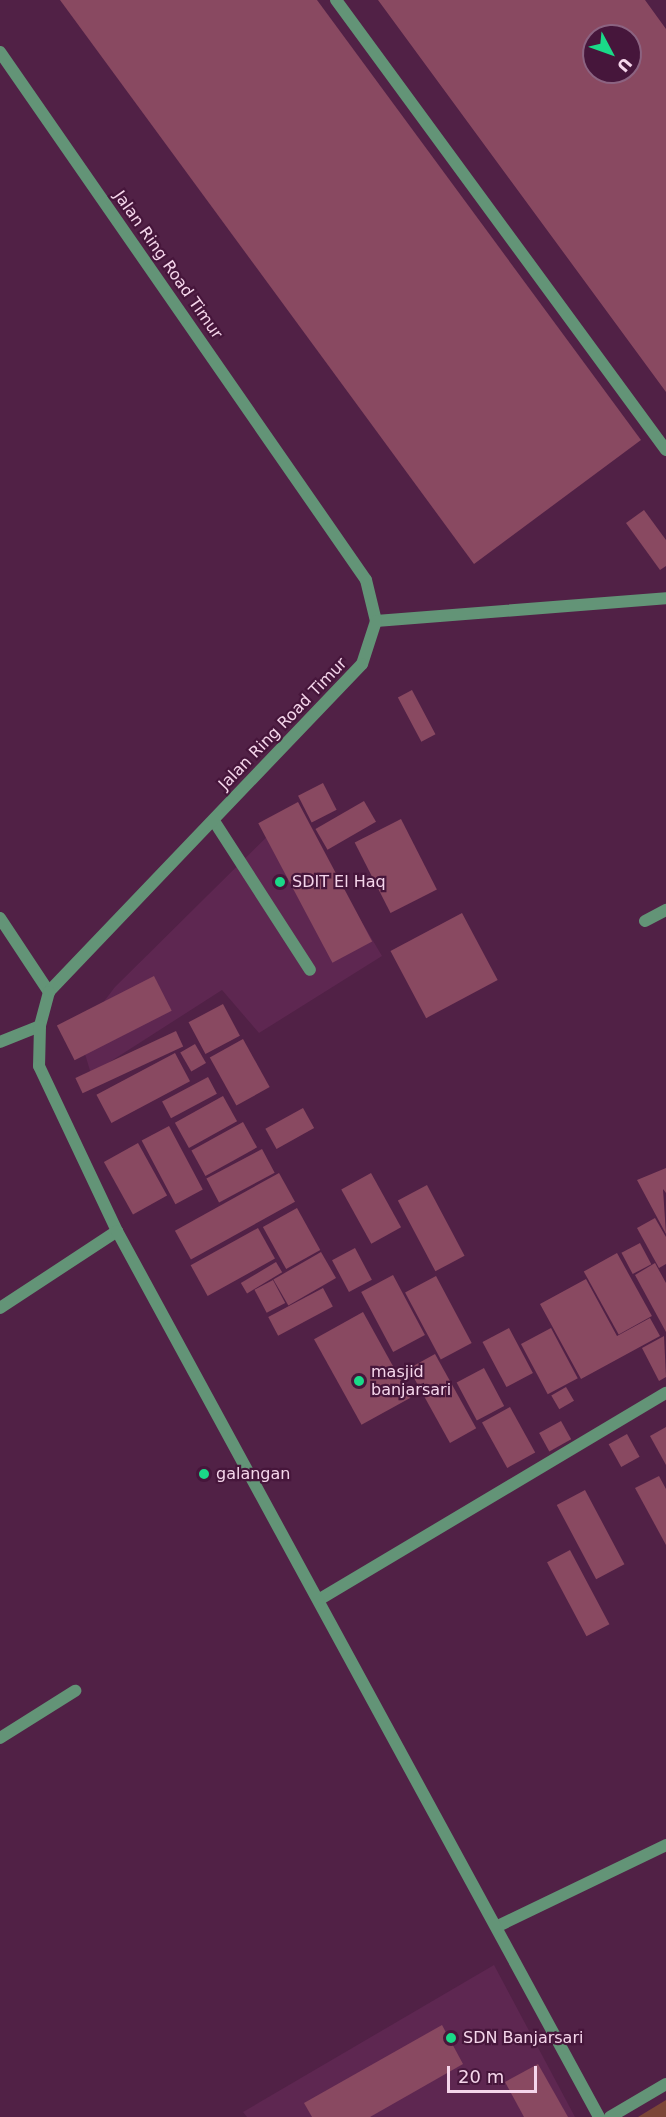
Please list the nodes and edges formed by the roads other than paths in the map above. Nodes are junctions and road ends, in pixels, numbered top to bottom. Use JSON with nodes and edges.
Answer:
{"nodes":[{"id":1,"x":336,"y":0,"type":"edge"},
{"id":2,"x":0,"y":52,"type":"edge"},
{"id":3,"x":666,"y":450,"type":"edge"},
{"id":4,"x":666,"y":598,"type":"edge"},
{"id":5,"x":376,"y":621,"type":"junction"},
{"id":6,"x":214,"y":821,"type":"junction"},
{"id":7,"x":666,"y":910,"type":"edge"},
{"id":8,"x":0,"y":918,"type":"edge"},
{"id":9,"x":645,"y":921,"type":"dead end"},
{"id":10,"x":310,"y":970,"type":"dead end"},
{"id":11,"x":49,"y":992,"type":"junction"},
{"id":12,"x":40,"y":1026,"type":"junction"},
{"id":13,"x":0,"y":1042,"type":"edge"},
{"id":14,"x":117,"y":1231,"type":"junction"},
{"id":15,"x":0,"y":1308,"type":"edge"},
{"id":16,"x":666,"y":1393,"type":"edge"},
{"id":17,"x":320,"y":1599,"type":"junction"},
{"id":18,"x":75,"y":1691,"type":"dead end"},
{"id":19,"x":0,"y":1738,"type":"edge"},
{"id":20,"x":666,"y":1845,"type":"edge"},
{"id":21,"x":498,"y":1926,"type":"junction"},
{"id":22,"x":666,"y":2084,"type":"edge"},
{"id":23,"x":598,"y":2117,"type":"edge"},
{"id":24,"x":610,"y":2117,"type":"edge"}],
"edges":[{"from":1,"to":3,"type":"street"},
{"from":2,"to":5,"type":"street","name":"Jalan Ring Road Timur"},
{"from":4,"to":5,"type":"street"},
{"from":5,"to":6,"type":"street","name":"Jalan Ring Road Timur"},
{"from":6,"to":10,"type":"street"},
{"from":6,"to":11,"type":"street","name":"Jalan Ring Road Timur"},
{"from":7,"to":9,"type":"street"},
{"from":8,"to":11,"type":"street"},
{"from":11,"to":12,"type":"street","name":"Jalan Ring Road Timur"},
{"from":12,"to":13,"type":"street"},
{"from":12,"to":14,"type":"street","name":"Jalan Ring Road Timur"},
{"from":14,"to":15,"type":"street"},
{"from":14,"to":17,"type":"street","name":"Jalan Ring Road Timur"},
{"from":16,"to":17,"type":"street"},
{"from":17,"to":21,"type":"street","name":"Jalan Ring Road Timur"},
{"from":18,"to":19,"type":"street"},
{"from":20,"to":21,"type":"street"},
{"from":21,"to":23,"type":"street","name":"Jalan Ring Road Timur"},
{"from":22,"to":24,"type":"street"}]}
